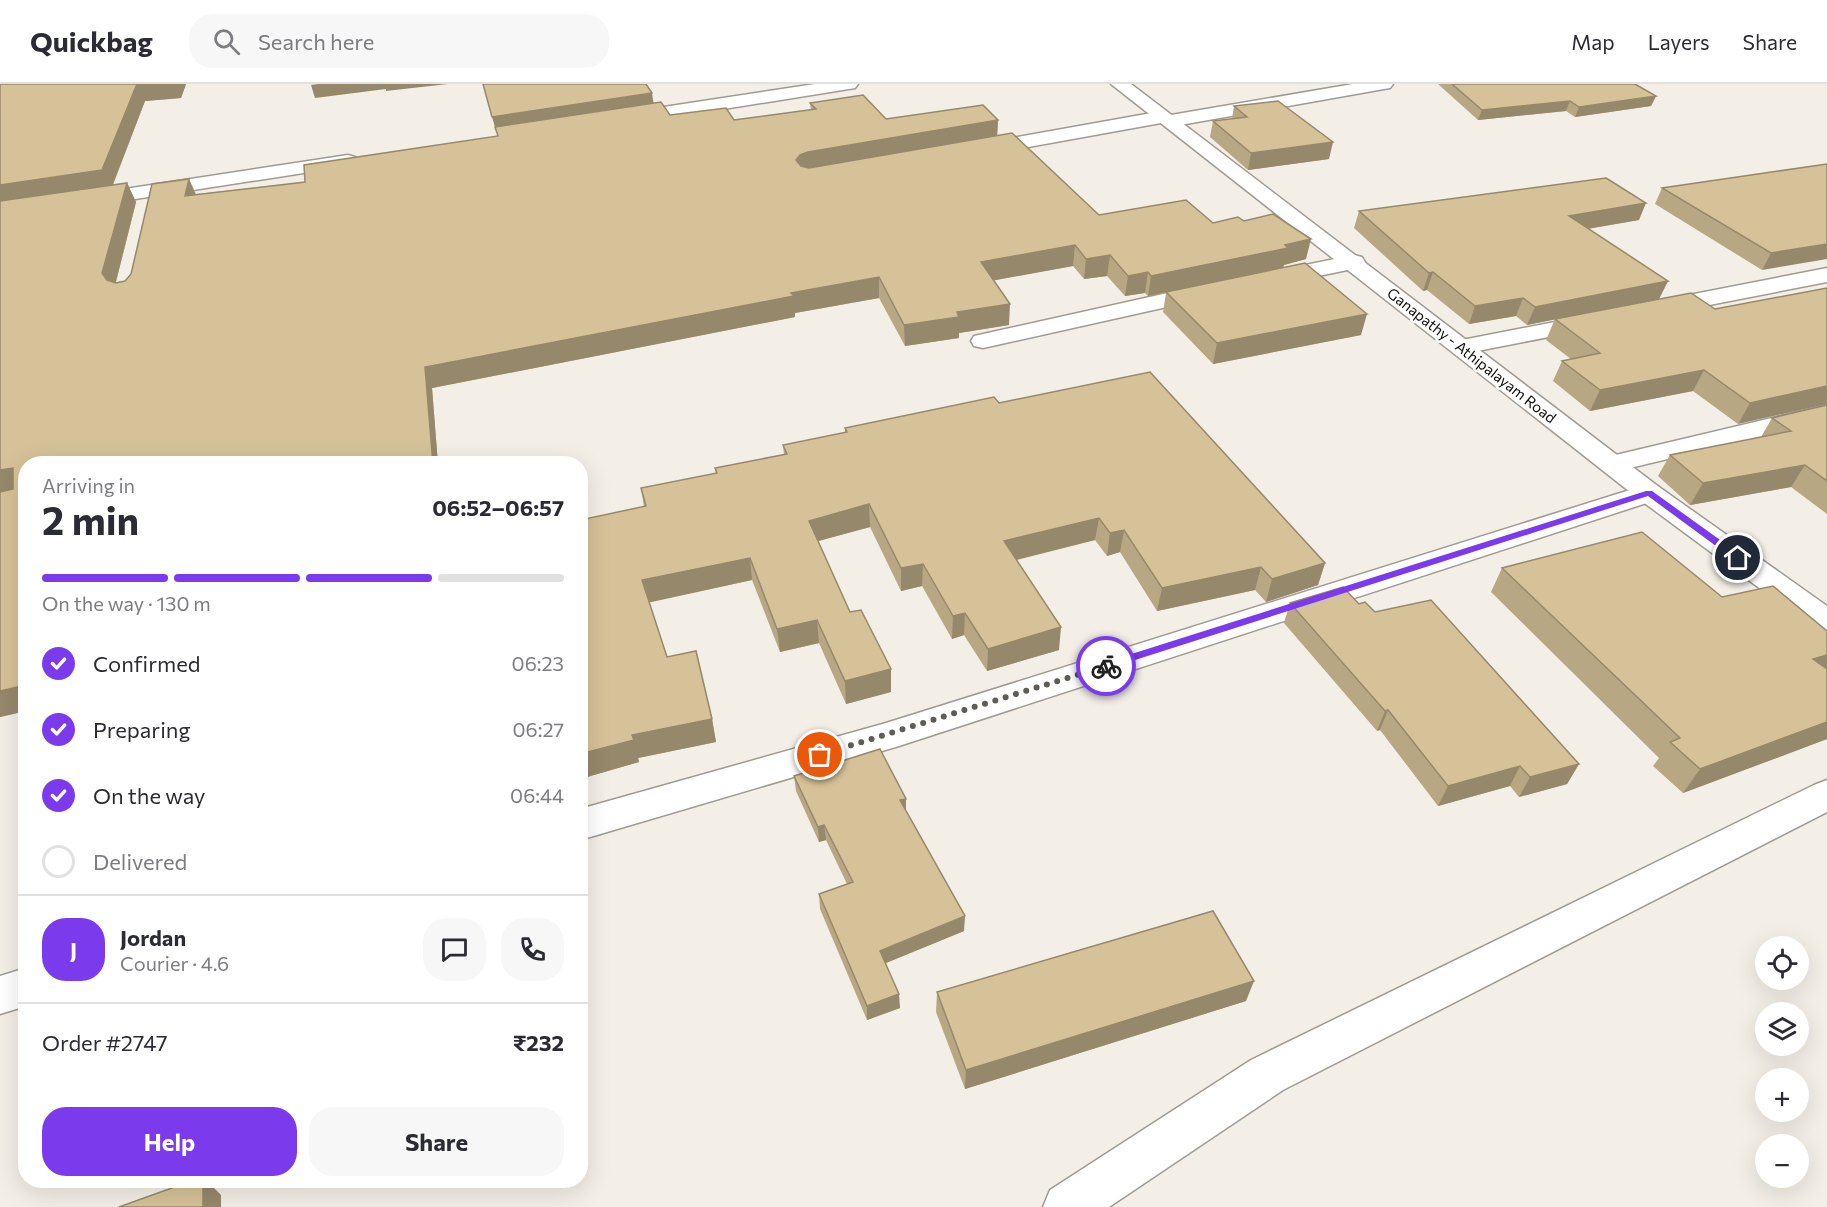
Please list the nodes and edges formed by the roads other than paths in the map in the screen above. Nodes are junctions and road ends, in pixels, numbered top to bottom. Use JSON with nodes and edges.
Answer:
{"nodes":[{"id":1,"x":849,"y":84,"type":"edge"},
{"id":2,"x":1120,"y":84,"type":"edge"},
{"id":3,"x":1290,"y":84,"type":"edge"},
{"id":4,"x":1384,"y":84,"type":"edge"},
{"id":5,"x":1161,"y":115,"type":"junction"},
{"id":6,"x":601,"y":122,"type":"edge"},
{"id":7,"x":959,"y":153,"type":"edge"},
{"id":8,"x":364,"y":159,"type":"edge"},
{"id":9,"x":151,"y":191,"type":"junction"},
{"id":10,"x":0,"y":214,"type":"edge"},
{"id":11,"x":146,"y":214,"type":"edge"},
{"id":12,"x":1354,"y":262,"type":"junction"},
{"id":13,"x":1827,"y":275,"type":"edge"},
{"id":14,"x":1250,"y":283,"type":"edge"},
{"id":15,"x":1227,"y":288,"type":"edge"},
{"id":16,"x":982,"y":341,"type":"dead end"},
{"id":17,"x":1462,"y":347,"type":"junction"},
{"id":18,"x":1827,"y":413,"type":"edge"},
{"id":19,"x":1613,"y":464,"type":"junction"},
{"id":20,"x":1649,"y":493,"type":"junction"},
{"id":21,"x":1827,"y":622,"type":"edge"},
{"id":22,"x":1827,"y":795,"type":"edge"},
{"id":23,"x":588,"y":823,"type":"edge"},
{"id":24,"x":18,"y":989,"type":"edge"},
{"id":25,"x":0,"y":995,"type":"edge"},
{"id":26,"x":1067,"y":1207,"type":"edge"}],
"edges":[{"from":1,"to":6,"type":"street"},
{"from":2,"to":5,"type":"street","name":"Ganapathy - Athipalayam Road"},
{"from":3,"to":5,"type":"street"},
{"from":4,"to":5,"type":"street"},
{"from":5,"to":7,"type":"street"},
{"from":5,"to":12,"type":"street","name":"Ganapathy - Athipalayam Road"},
{"from":8,"to":9,"type":"street"},
{"from":9,"to":10,"type":"street"},
{"from":9,"to":11,"type":"street"},
{"from":12,"to":14,"type":"street"},
{"from":12,"to":17,"type":"street","name":"Ganapathy - Athipalayam Road"},
{"from":13,"to":17,"type":"street"},
{"from":15,"to":16,"type":"street"},
{"from":17,"to":19,"type":"street","name":"Ganapathy - Athipalayam Road"},
{"from":18,"to":19,"type":"street"},
{"from":19,"to":20,"type":"street","name":"Ganapathy - Athipalayam Road"},
{"from":20,"to":21,"type":"street","name":"Ganapathy - Athipalayam Road"},
{"from":20,"to":23,"type":"street"},
{"from":22,"to":26,"type":"street"},
{"from":24,"to":25,"type":"street"}]}
